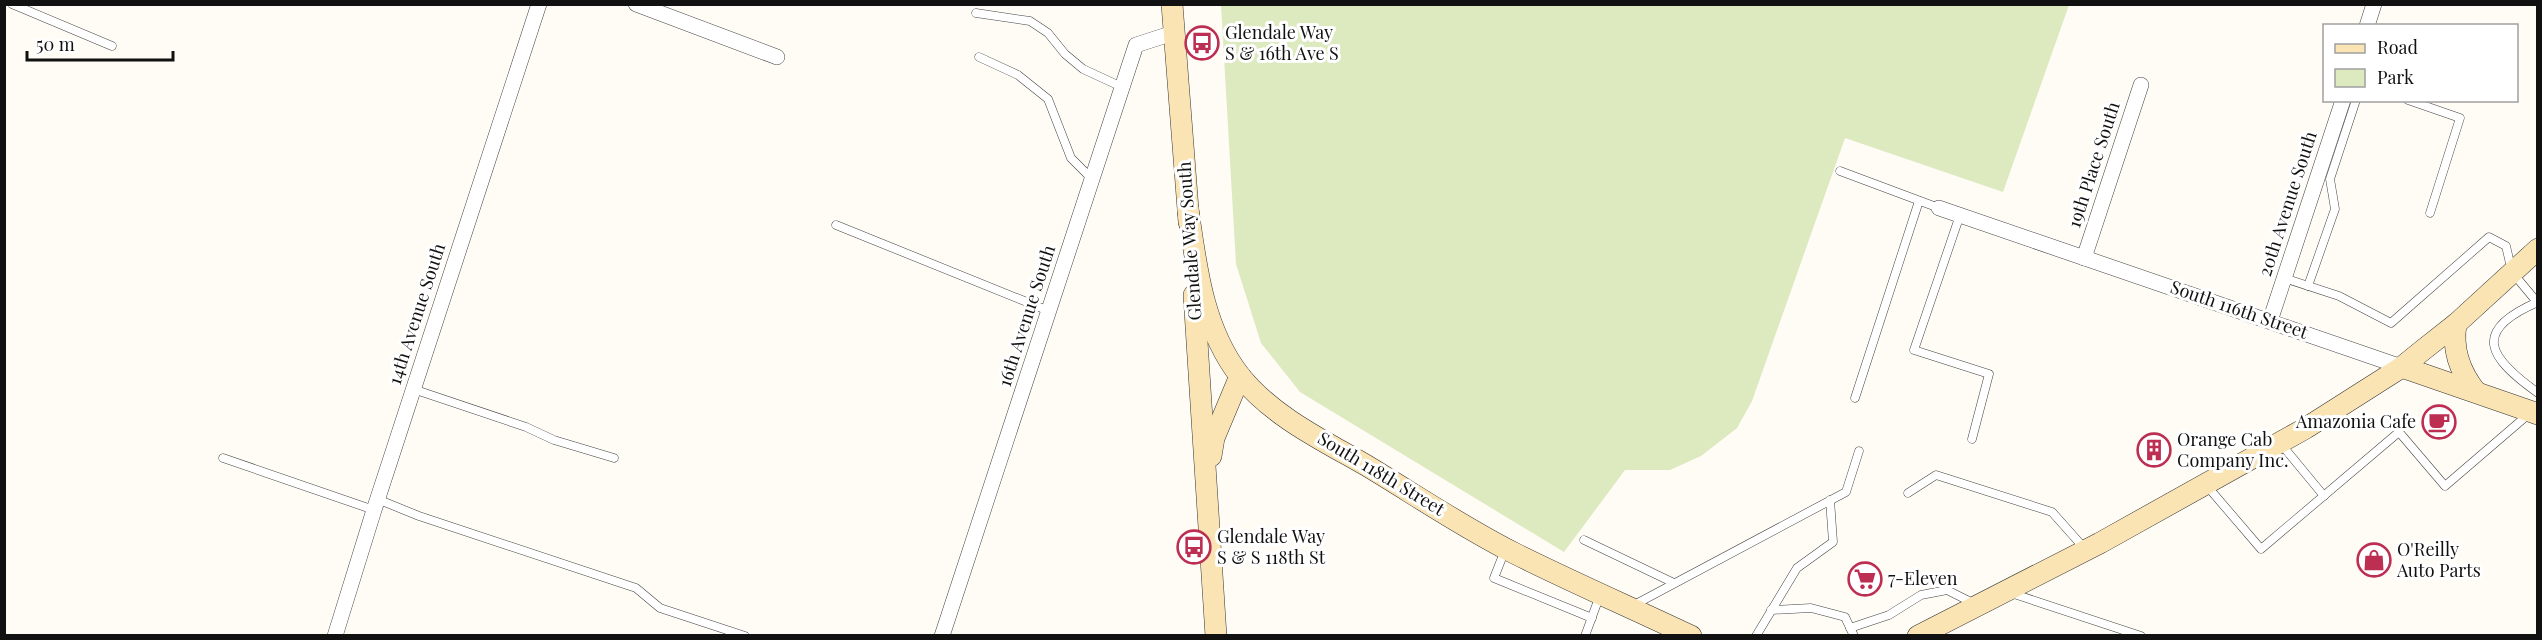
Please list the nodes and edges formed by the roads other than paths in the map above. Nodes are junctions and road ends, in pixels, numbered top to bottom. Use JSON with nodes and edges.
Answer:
{"nodes":[{"id":1,"x":12,"y":4,"type":"edge"},
{"id":2,"x":538,"y":4,"type":"edge"},
{"id":3,"x":636,"y":4,"type":"edge"},
{"id":4,"x":1172,"y":4,"type":"edge"},
{"id":5,"x":2374,"y":4,"type":"edge"},
{"id":6,"x":976,"y":13,"type":"dead end"},
{"id":7,"x":2368,"y":24,"type":"edge"},
{"id":8,"x":1173,"y":33,"type":"junction"},
{"id":9,"x":112,"y":46,"type":"dead end"},
{"id":10,"x":777,"y":57,"type":"dead end"},
{"id":11,"x":979,"y":57,"type":"dead end"},
{"id":12,"x":2141,"y":85,"type":"dead end"},
{"id":13,"x":1122,"y":87,"type":"junction"},
{"id":14,"x":2342,"y":102,"type":"edge"},
{"id":15,"x":2355,"y":102,"type":"edge"},
{"id":16,"x":2414,"y":102,"type":"edge"},
{"id":17,"x":1840,"y":171,"type":"dead end"},
{"id":18,"x":1092,"y":179,"type":"junction"},
{"id":19,"x":1919,"y":201,"type":"junction"},
{"id":20,"x":1939,"y":208,"type":"joint"},
{"id":21,"x":1188,"y":209,"type":"junction"},
{"id":22,"x":2430,"y":213,"type":"dead end"},
{"id":23,"x":1960,"y":215,"type":"junction"},
{"id":24,"x":836,"y":225,"type":"dead end"},
{"id":25,"x":2538,"y":249,"type":"edge"},
{"id":26,"x":2084,"y":258,"type":"junction"},
{"id":27,"x":2512,"y":272,"type":"junction"},
{"id":28,"x":2284,"y":278,"type":"junction"},
{"id":29,"x":2308,"y":286,"type":"junction"},
{"id":30,"x":2537,"y":302,"type":"edge"},
{"id":31,"x":1049,"y":311,"type":"junction"},
{"id":32,"x":2270,"y":321,"type":"junction"},
{"id":33,"x":2456,"y":324,"type":"junction"},
{"id":34,"x":2402,"y":367,"type":"junction"},
{"id":35,"x":1240,"y":376,"type":"junction"},
{"id":36,"x":413,"y":389,"type":"junction"},
{"id":37,"x":2476,"y":392,"type":"junction"},
{"id":38,"x":1855,"y":398,"type":"dead end"},
{"id":39,"x":2536,"y":407,"type":"edge"},
{"id":40,"x":1971,"y":439,"type":"dead end"},
{"id":41,"x":2279,"y":442,"type":"junction"},
{"id":42,"x":1859,"y":451,"type":"dead end"},
{"id":43,"x":223,"y":458,"type":"dead end"},
{"id":44,"x":614,"y":458,"type":"dead end"},
{"id":45,"x":1207,"y":477,"type":"junction"},
{"id":46,"x":2205,"y":483,"type":"junction"},
{"id":47,"x":1908,"y":493,"type":"dead end"},
{"id":48,"x":2324,"y":496,"type":"junction"},
{"id":49,"x":1830,"y":500,"type":"junction"},
{"id":50,"x":375,"y":504,"type":"junction"},
{"id":51,"x":1584,"y":540,"type":"dead end"},
{"id":52,"x":1506,"y":548,"type":"junction"},
{"id":53,"x":2086,"y":550,"type":"junction"},
{"id":54,"x":1674,"y":583,"type":"junction"},
{"id":55,"x":2005,"y":591,"type":"junction"},
{"id":56,"x":1601,"y":594,"type":"junction"},
{"id":57,"x":1978,"y":605,"type":"junction"},
{"id":58,"x":1629,"y":607,"type":"junction"},
{"id":59,"x":1771,"y":610,"type":"junction"},
{"id":60,"x":1592,"y":618,"type":"junction"},
{"id":61,"x":1852,"y":632,"type":"edge"},
{"id":62,"x":335,"y":636,"type":"edge"},
{"id":63,"x":745,"y":636,"type":"edge"},
{"id":64,"x":942,"y":636,"type":"edge"},
{"id":65,"x":1216,"y":636,"type":"edge"},
{"id":66,"x":1585,"y":636,"type":"edge"},
{"id":67,"x":1691,"y":636,"type":"edge"},
{"id":68,"x":1756,"y":636,"type":"edge"},
{"id":69,"x":1918,"y":636,"type":"edge"},
{"id":70,"x":2140,"y":636,"type":"edge"}],
"edges":[{"from":1,"to":9,"type":"lane"},
{"from":2,"to":36,"type":"street","name":"14th Avenue South"},
{"from":3,"to":10,"type":"street"},
{"from":4,"to":8,"type":"street","name":"Glendale Way South"},
{"from":5,"to":7,"type":"street"},
{"from":6,"to":13,"type":"lane"},
{"from":8,"to":13,"type":"street","name":"16th Avenue South"},
{"from":8,"to":21,"type":"street","name":"Glendale Way South"},
{"from":11,"to":18,"type":"lane"},
{"from":12,"to":26,"type":"street","name":"19th Place South"},
{"from":13,"to":18,"type":"street","name":"16th Avenue South"},
{"from":14,"to":28,"type":"street","name":"20th Avenue South"},
{"from":15,"to":29,"type":"lane"},
{"from":16,"to":22,"type":"lane"},
{"from":17,"to":19,"type":"lane"},
{"from":18,"to":31,"type":"street","name":"16th Avenue South"},
{"from":19,"to":20,"type":"lane"},
{"from":19,"to":38,"type":"lane"},
{"from":20,"to":23,"type":"street","name":"South 116th Street"},
{"from":21,"to":35,"type":"street","name":"South 118th Street"},
{"from":21,"to":45,"type":"street","name":"Glendale Way South"},
{"from":23,"to":26,"type":"street","name":"South 116th Street"},
{"from":23,"to":40,"type":"lane"},
{"from":24,"to":31,"type":"lane"},
{"from":25,"to":27,"type":"street"},
{"from":26,"to":32,"type":"street","name":"South 116th Street"},
{"from":27,"to":29,"type":"lane"},
{"from":27,"to":30,"type":"lane"},
{"from":27,"to":33,"type":"street"},
{"from":28,"to":29,"type":"lane"},
{"from":28,"to":32,"type":"street","name":"20th Avenue South"},
{"from":30,"to":39,"type":"lane"},
{"from":31,"to":64,"type":"street","name":"16th Avenue South"},
{"from":32,"to":34,"type":"street","name":"South 116th Street"},
{"from":33,"to":34,"type":"street"},
{"from":33,"to":37,"type":"street"},
{"from":34,"to":37,"type":"street","name":"South 116th Street"},
{"from":34,"to":41,"type":"street"},
{"from":35,"to":45,"type":"street","name":"Glendale Way South"},
{"from":35,"to":52,"type":"street","name":"South 118th Street"},
{"from":36,"to":44,"type":"lane"},
{"from":36,"to":50,"type":"street","name":"14th Avenue South"},
{"from":37,"to":39,"type":"street","name":"South 116th Street"},
{"from":39,"to":48,"type":"lane"},
{"from":41,"to":46,"type":"street"},
{"from":41,"to":48,"type":"lane"},
{"from":42,"to":49,"type":"lane"},
{"from":43,"to":50,"type":"lane"},
{"from":45,"to":65,"type":"street","name":"Glendale Way South"},
{"from":46,"to":48,"type":"lane"},
{"from":46,"to":53,"type":"street"},
{"from":47,"to":53,"type":"lane"},
{"from":49,"to":54,"type":"lane"},
{"from":49,"to":59,"type":"lane"},
{"from":50,"to":62,"type":"street","name":"14th Avenue South"},
{"from":50,"to":63,"type":"lane"},
{"from":51,"to":54,"type":"lane"},
{"from":52,"to":56,"type":"street","name":"South 118th Street"},
{"from":52,"to":60,"type":"lane"},
{"from":53,"to":55,"type":"street"},
{"from":54,"to":58,"type":"lane"},
{"from":55,"to":57,"type":"street"},
{"from":55,"to":70,"type":"lane"},
{"from":56,"to":58,"type":"street","name":"South 118th Street"},
{"from":56,"to":60,"type":"lane"},
{"from":57,"to":61,"type":"lane"},
{"from":57,"to":69,"type":"street"},
{"from":58,"to":67,"type":"street","name":"South 118th Street"},
{"from":59,"to":61,"type":"lane"},
{"from":59,"to":68,"type":"lane"},
{"from":60,"to":66,"type":"lane"}]}
